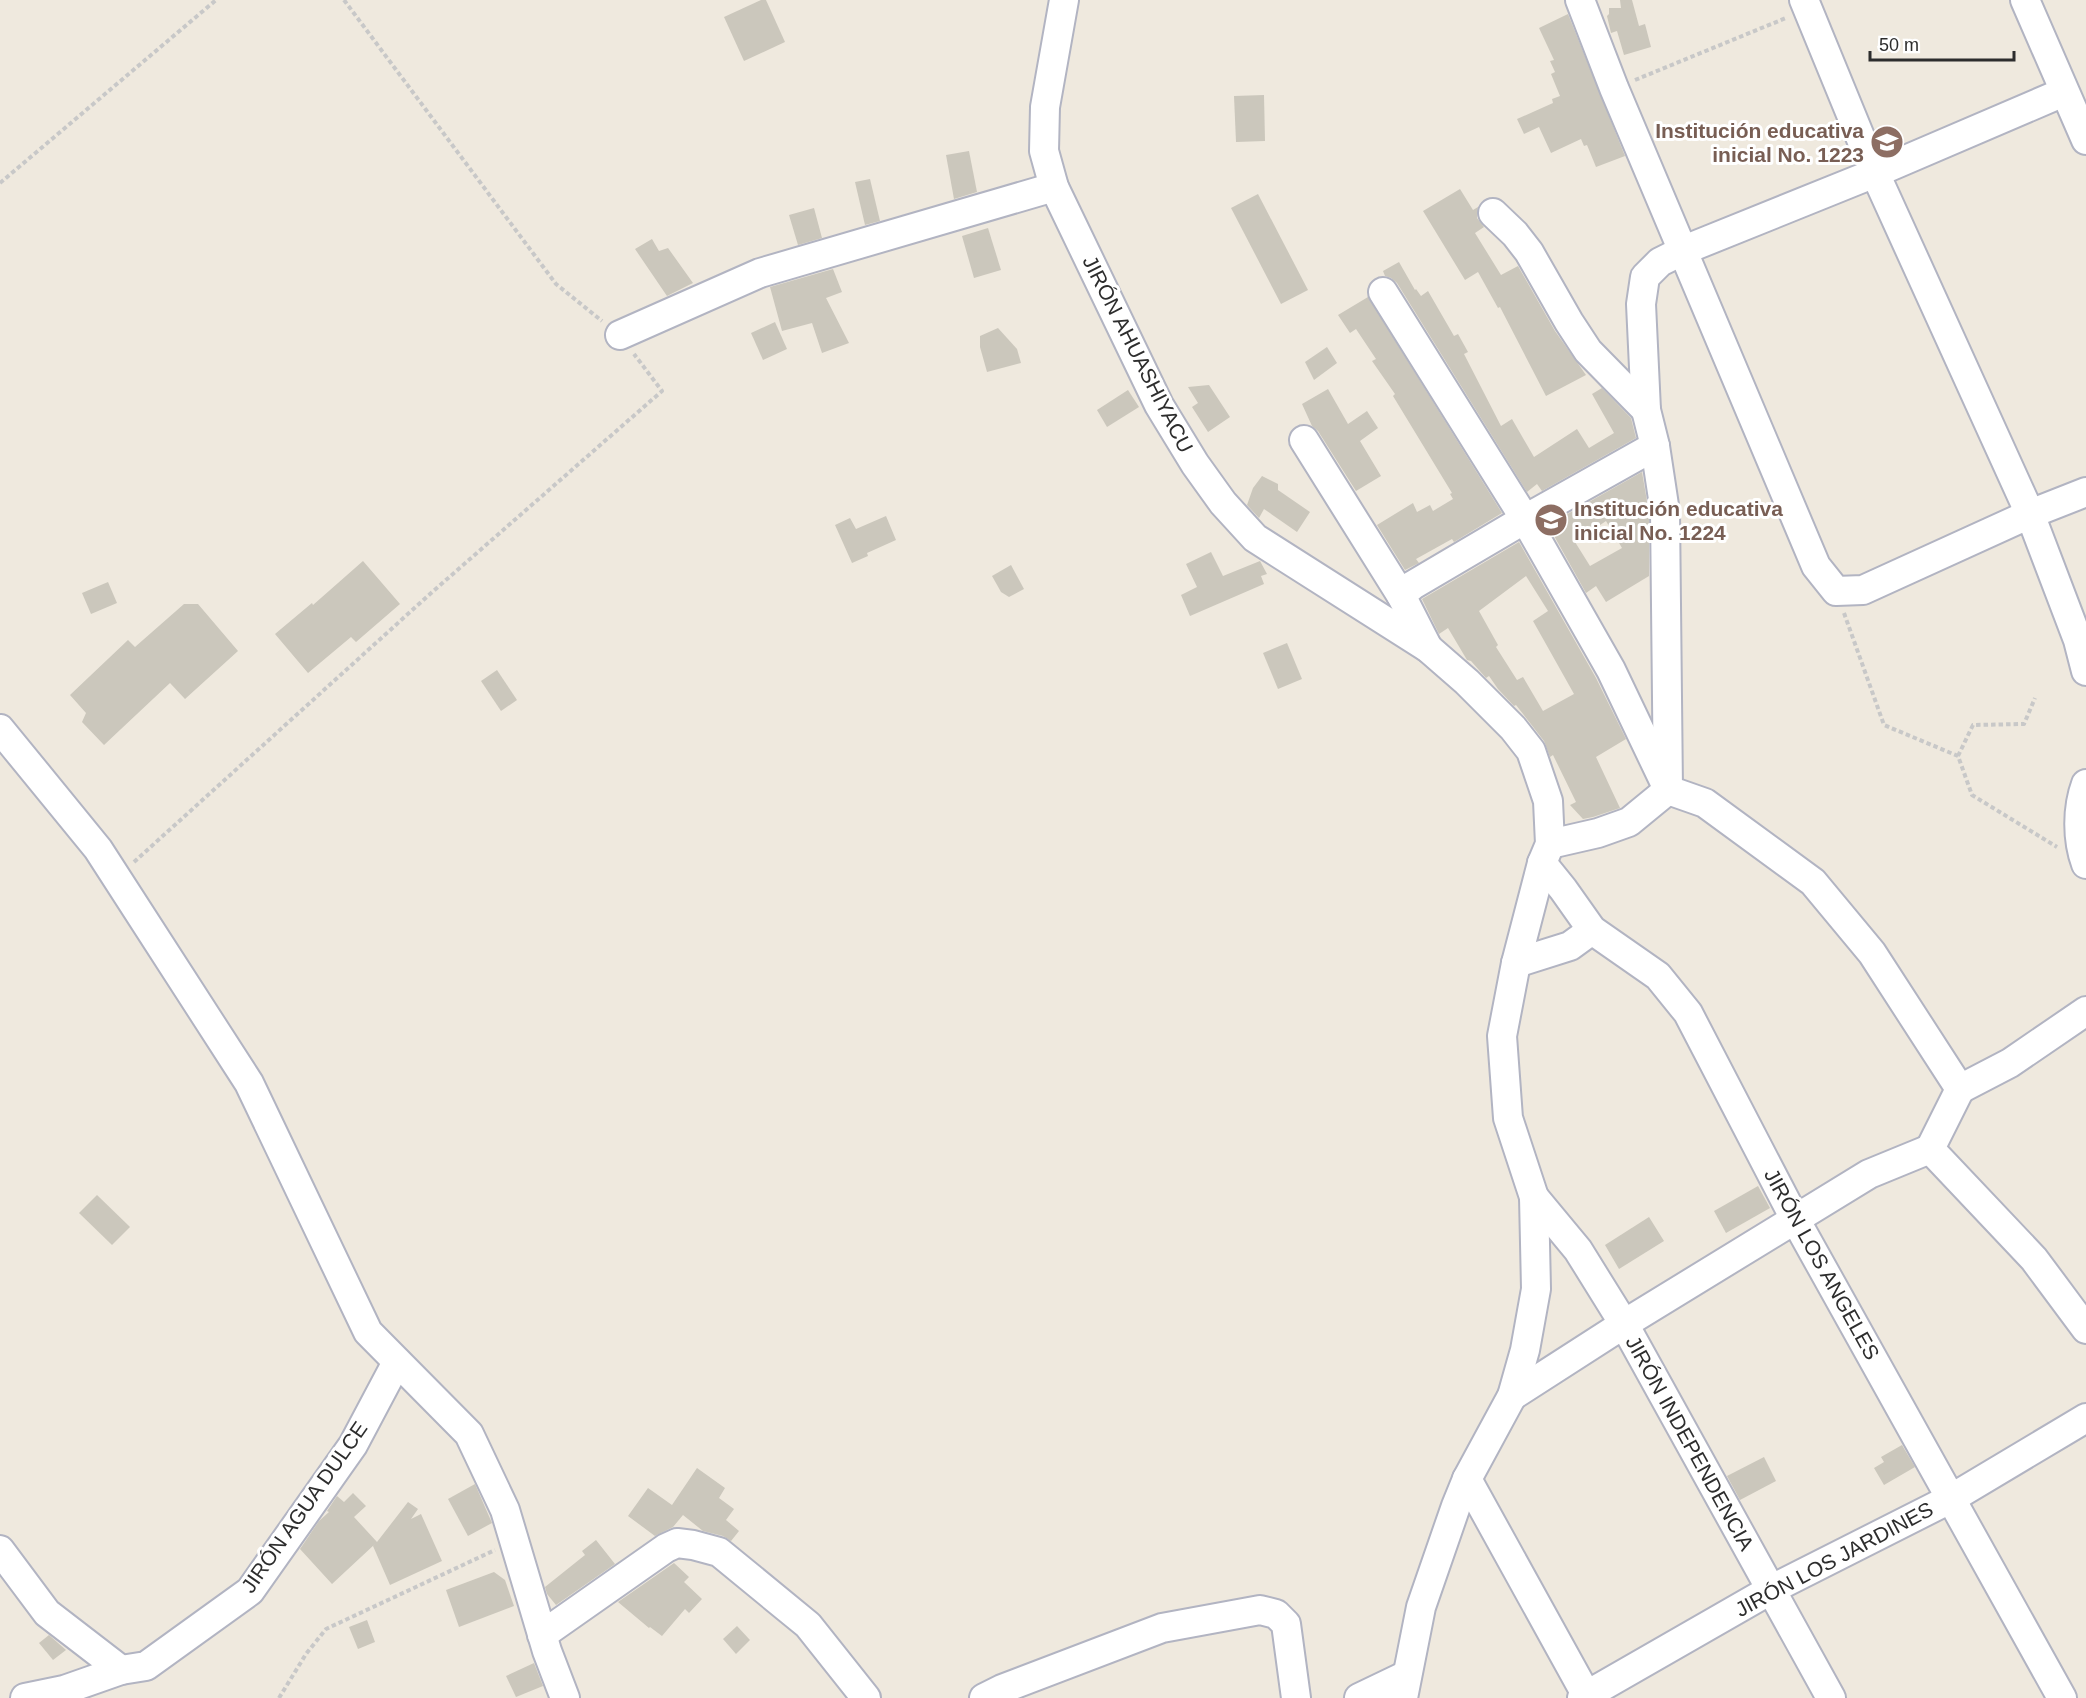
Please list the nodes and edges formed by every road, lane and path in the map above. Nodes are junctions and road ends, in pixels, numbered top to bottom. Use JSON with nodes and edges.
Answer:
{"nodes":[{"id":1,"x":216,"y":0,"type":"edge"},
{"id":2,"x":345,"y":0,"type":"edge"},
{"id":3,"x":1064,"y":0,"type":"edge"},
{"id":4,"x":1580,"y":0,"type":"edge"},
{"id":5,"x":2025,"y":0,"type":"edge"},
{"id":6,"x":1806,"y":4,"type":"edge"},
{"id":7,"x":1614,"y":88,"type":"junction"},
{"id":8,"x":2064,"y":92,"type":"junction"},
{"id":9,"x":2086,"y":140,"type":"edge"},
{"id":10,"x":1875,"y":173,"type":"junction"},
{"id":11,"x":0,"y":183,"type":"edge"},
{"id":12,"x":1054,"y":187,"type":"junction"},
{"id":13,"x":1493,"y":213,"type":"dead end"},
{"id":14,"x":1684,"y":250,"type":"junction"},
{"id":15,"x":1383,"y":292,"type":"dead end"},
{"id":16,"x":620,"y":335,"type":"junction"},
{"id":17,"x":1646,"y":410,"type":"junction"},
{"id":18,"x":1304,"y":440,"type":"dead end"},
{"id":19,"x":1655,"y":446,"type":"junction"},
{"id":20,"x":2086,"y":492,"type":"edge"},
{"id":21,"x":2030,"y":514,"type":"junction"},
{"id":22,"x":1525,"y":519,"type":"junction"},
{"id":23,"x":1836,"y":591,"type":"junction"},
{"id":24,"x":1401,"y":595,"type":"junction"},
{"id":25,"x":1428,"y":648,"type":"junction"},
{"id":26,"x":2086,"y":671,"type":"edge"},
{"id":27,"x":2035,"y":698,"type":"dead end"},
{"id":28,"x":0,"y":729,"type":"edge"},
{"id":29,"x":1958,"y":756,"type":"junction"},
{"id":30,"x":2086,"y":784,"type":"edge"},
{"id":31,"x":1668,"y":790,"type":"junction"},
{"id":32,"x":2060,"y":849,"type":"dead end"},
{"id":33,"x":1546,"y":853,"type":"junction"},
{"id":34,"x":2086,"y":864,"type":"edge"},
{"id":35,"x":117,"y":878,"type":"junction"},
{"id":36,"x":1592,"y":930,"type":"junction"},
{"id":37,"x":1516,"y":963,"type":"junction"},
{"id":38,"x":2086,"y":1011,"type":"edge"},
{"id":39,"x":1960,"y":1089,"type":"junction"},
{"id":40,"x":1930,"y":1149,"type":"junction"},
{"id":41,"x":1534,"y":1197,"type":"junction"},
{"id":42,"x":1795,"y":1218,"type":"junction"},
{"id":43,"x":1624,"y":1324,"type":"junction"},
{"id":44,"x":2086,"y":1329,"type":"edge"},
{"id":45,"x":398,"y":1362,"type":"junction"},
{"id":46,"x":1512,"y":1396,"type":"junction"},
{"id":47,"x":2086,"y":1418,"type":"edge"},
{"id":48,"x":1467,"y":1479,"type":"junction"},
{"id":49,"x":1952,"y":1498,"type":"junction"},
{"id":50,"x":514,"y":1541,"type":"junction"},
{"id":51,"x":0,"y":1550,"type":"edge"},
{"id":52,"x":1772,"y":1589,"type":"junction"},
{"id":53,"x":542,"y":1635,"type":"junction"},
{"id":54,"x":121,"y":1670,"type":"junction"},
{"id":55,"x":1405,"y":1686,"type":"edge"},
{"id":56,"x":1585,"y":1697,"type":"edge"},
{"id":57,"x":25,"y":1698,"type":"edge"},
{"id":58,"x":279,"y":1698,"type":"edge"},
{"id":59,"x":565,"y":1698,"type":"edge"},
{"id":60,"x":866,"y":1698,"type":"edge"},
{"id":61,"x":984,"y":1698,"type":"edge"},
{"id":62,"x":1296,"y":1698,"type":"edge"},
{"id":63,"x":1359,"y":1698,"type":"edge"},
{"id":64,"x":1831,"y":1698,"type":"edge"},
{"id":65,"x":2062,"y":1698,"type":"edge"}],
"edges":[{"from":1,"to":11,"type":"path"},
{"from":2,"to":16,"type":"path"},
{"from":3,"to":12,"type":"street","name":"JIRÓN AHUASHIYACU"},
{"from":4,"to":7,"type":"street"},
{"from":5,"to":8,"type":"street"},
{"from":6,"to":7,"type":"path"},
{"from":6,"to":10,"type":"street"},
{"from":7,"to":14,"type":"street"},
{"from":8,"to":9,"type":"street"},
{"from":8,"to":10,"type":"street"},
{"from":10,"to":14,"type":"street"},
{"from":10,"to":21,"type":"street"},
{"from":12,"to":16,"type":"street"},
{"from":12,"to":25,"type":"street","name":"JIRÓN AHUASHIYACU"},
{"from":13,"to":17,"type":"street"},
{"from":14,"to":17,"type":"street"},
{"from":14,"to":23,"type":"street"},
{"from":15,"to":22,"type":"street"},
{"from":16,"to":35,"type":"path"},
{"from":17,"to":19,"type":"street"},
{"from":18,"to":24,"type":"street"},
{"from":19,"to":22,"type":"street"},
{"from":19,"to":31,"type":"street"},
{"from":20,"to":21,"type":"street"},
{"from":21,"to":23,"type":"street"},
{"from":21,"to":26,"type":"street"},
{"from":22,"to":24,"type":"street"},
{"from":22,"to":31,"type":"street"},
{"from":23,"to":29,"type":"path"},
{"from":24,"to":25,"type":"street"},
{"from":25,"to":33,"type":"street","name":"JIRÓN AHUASHIYACU"},
{"from":27,"to":29,"type":"path"},
{"from":28,"to":35,"type":"street"},
{"from":29,"to":32,"type":"path"},
{"from":30,"to":34,"type":"street"},
{"from":31,"to":33,"type":"street"},
{"from":31,"to":39,"type":"street"},
{"from":33,"to":36,"type":"street","name":"JIRÓN LOS ANGELES"},
{"from":33,"to":37,"type":"street","name":"JIRÓN AHUASHIYACU"},
{"from":35,"to":45,"type":"street"},
{"from":36,"to":37,"type":"street"},
{"from":36,"to":42,"type":"street","name":"JIRÓN LOS ANGELES"},
{"from":37,"to":41,"type":"street","name":"JIRÓN AHUASHIYACU"},
{"from":38,"to":39,"type":"street"},
{"from":39,"to":40,"type":"street"},
{"from":40,"to":42,"type":"street"},
{"from":40,"to":44,"type":"street"},
{"from":41,"to":43,"type":"street","name":"JIRÓN INDEPENDENCIA"},
{"from":41,"to":46,"type":"street"},
{"from":42,"to":43,"type":"street"},
{"from":42,"to":49,"type":"street","name":"JIRÓN LOS ANGELES"},
{"from":43,"to":46,"type":"street"},
{"from":43,"to":52,"type":"street","name":"JIRÓN INDEPENDENCIA"},
{"from":45,"to":50,"type":"street"},
{"from":45,"to":54,"type":"street","name":"JIRÓN AGUA DULCE"},
{"from":46,"to":48,"type":"street"},
{"from":47,"to":49,"type":"street","name":"JIRÓN LOS JARDINES"},
{"from":48,"to":55,"type":"street"},
{"from":48,"to":56,"type":"street"},
{"from":49,"to":52,"type":"street","name":"JIRÓN LOS JARDINES"},
{"from":49,"to":65,"type":"street","name":"JIRÓN LOS ANGELES"},
{"from":50,"to":53,"type":"street"},
{"from":50,"to":58,"type":"path"},
{"from":51,"to":54,"type":"street"},
{"from":52,"to":56,"type":"street","name":"JIRÓN LOS JARDINES"},
{"from":52,"to":64,"type":"street","name":"JIRÓN INDEPENDENCIA"},
{"from":53,"to":59,"type":"street"},
{"from":53,"to":60,"type":"street"},
{"from":54,"to":57,"type":"street","name":"JIRÓN AGUA DULCE"},
{"from":55,"to":63,"type":"street"},
{"from":61,"to":62,"type":"street"}]}
